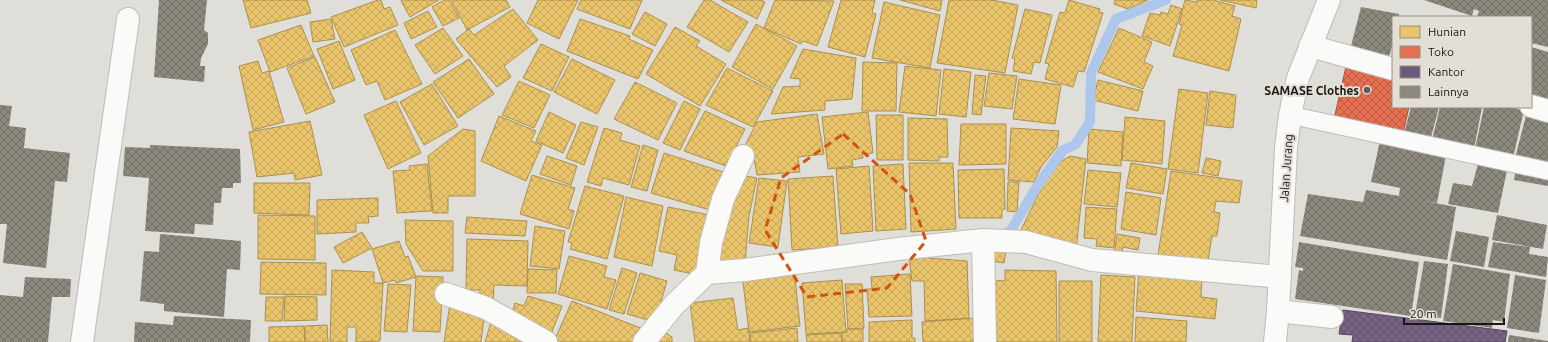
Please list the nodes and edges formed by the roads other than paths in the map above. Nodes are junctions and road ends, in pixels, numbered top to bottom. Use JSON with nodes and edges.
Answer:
{"nodes":[{"id":1,"x":1328,"y":0,"type":"edge"},
{"id":2,"x":128,"y":19,"type":"dead end"},
{"id":3,"x":1310,"y":46,"type":"junction"},
{"id":4,"x":1392,"y":69,"type":"edge"},
{"id":5,"x":1532,"y":106,"type":"edge"},
{"id":6,"x":1548,"y":111,"type":"edge"},
{"id":7,"x":1290,"y":115,"type":"junction"},
{"id":8,"x":743,"y":156,"type":"dead end"},
{"id":9,"x":1548,"y":171,"type":"edge"},
{"id":10,"x":983,"y":240,"type":"junction"},
{"id":11,"x":707,"y":273,"type":"junction"},
{"id":12,"x":1280,"y":276,"type":"junction"},
{"id":13,"x":446,"y":294,"type":"dead end"},
{"id":14,"x":1278,"y":311,"type":"junction"},
{"id":15,"x":1332,"y":317,"type":"dead end"},
{"id":16,"x":82,"y":342,"type":"edge"},
{"id":17,"x":546,"y":342,"type":"edge"},
{"id":18,"x":644,"y":342,"type":"edge"},
{"id":19,"x":985,"y":342,"type":"edge"},
{"id":20,"x":1275,"y":342,"type":"edge"}],
"edges":[{"from":1,"to":3,"type":"street","name":"Jalan Jurang"},
{"from":2,"to":16,"type":"street"},
{"from":3,"to":4,"type":"street"},
{"from":3,"to":7,"type":"street","name":"Jalan Jurang"},
{"from":5,"to":6,"type":"street"},
{"from":7,"to":9,"type":"lane"},
{"from":7,"to":12,"type":"street","name":"Jalan Jurang"},
{"from":8,"to":11,"type":"street"},
{"from":10,"to":11,"type":"street"},
{"from":10,"to":12,"type":"street"},
{"from":10,"to":19,"type":"street"},
{"from":11,"to":18,"type":"street"},
{"from":12,"to":14,"type":"street","name":"Jalan Jurang"},
{"from":13,"to":17,"type":"street"},
{"from":14,"to":15,"type":"street"},
{"from":14,"to":20,"type":"street","name":"Jalan Jurang"}]}
